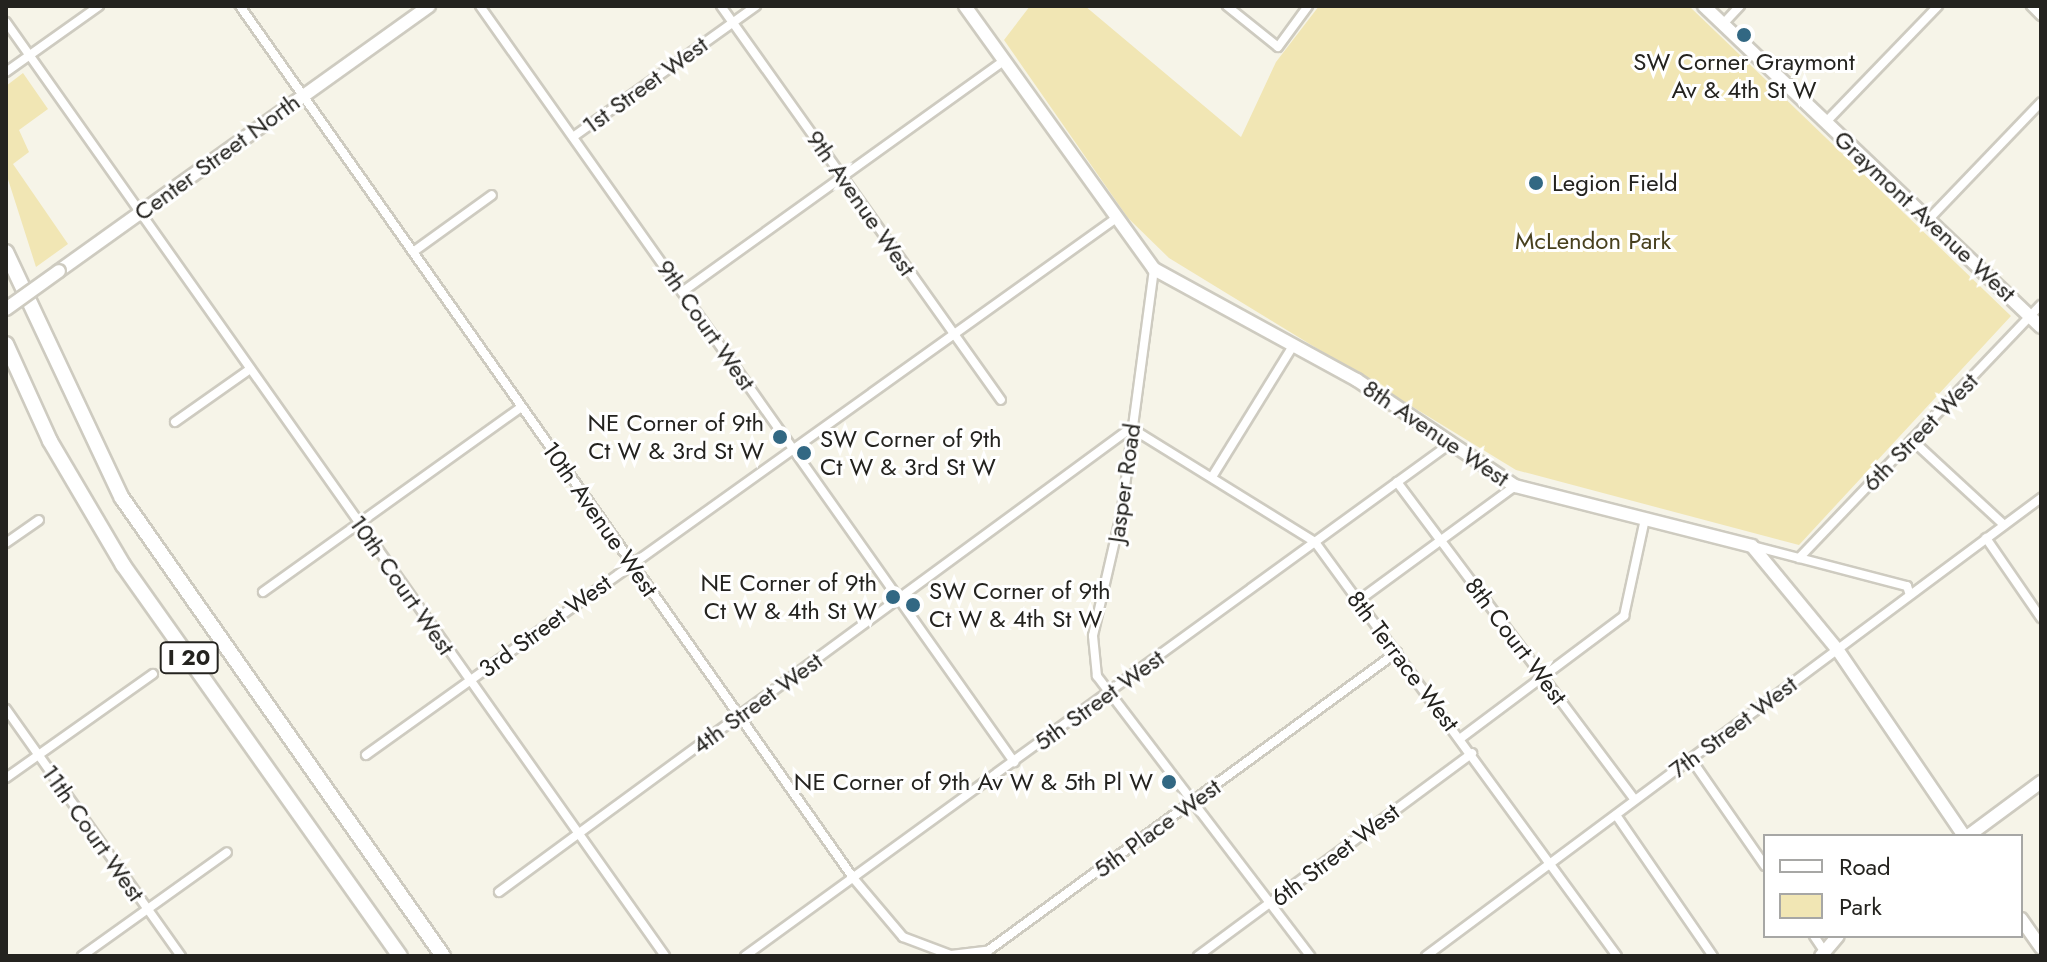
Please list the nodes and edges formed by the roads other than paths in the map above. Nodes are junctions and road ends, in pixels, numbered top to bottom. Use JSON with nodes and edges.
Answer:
{"nodes":[{"id":1,"x":99,"y":6,"type":"edge"},
{"id":2,"x":240,"y":6,"type":"edge"},
{"id":3,"x":429,"y":6,"type":"edge"},
{"id":4,"x":480,"y":6,"type":"edge"},
{"id":5,"x":721,"y":6,"type":"edge"},
{"id":6,"x":756,"y":6,"type":"edge"},
{"id":7,"x":965,"y":6,"type":"edge"},
{"id":8,"x":1227,"y":6,"type":"edge"},
{"id":9,"x":1308,"y":6,"type":"edge"},
{"id":10,"x":1704,"y":6,"type":"edge"},
{"id":11,"x":1740,"y":6,"type":"edge"},
{"id":12,"x":1938,"y":6,"type":"edge"},
{"id":13,"x":2031,"y":6,"type":"edge"},
{"id":14,"x":2041,"y":16,"type":"edge"},
{"id":15,"x":6,"y":22,"type":"edge"},
{"id":16,"x":733,"y":23,"type":"junction"},
{"id":17,"x":1723,"y":24,"type":"junction"},
{"id":18,"x":30,"y":55,"type":"junction"},
{"id":19,"x":1004,"y":61,"type":"junction"},
{"id":20,"x":6,"y":72,"type":"edge"},
{"id":21,"x":304,"y":95,"type":"junction"},
{"id":22,"x":2041,"y":102,"type":"edge"},
{"id":23,"x":1826,"y":122,"type":"junction"},
{"id":24,"x":573,"y":137,"type":"junction"},
{"id":25,"x":842,"y":177,"type":"junction"},
{"id":26,"x":492,"y":195,"type":"dead end"},
{"id":27,"x":140,"y":212,"type":"junction"},
{"id":28,"x":1115,"y":219,"type":"junction"},
{"id":29,"x":1928,"y":220,"type":"junction"},
{"id":30,"x":6,"y":238,"type":"edge"},
{"id":31,"x":6,"y":252,"type":"edge"},
{"id":32,"x":413,"y":252,"type":"junction"},
{"id":33,"x":1154,"y":269,"type":"junction"},
{"id":34,"x":15,"y":271,"type":"junction"},
{"id":35,"x":682,"y":292,"type":"junction"},
{"id":36,"x":2041,"y":305,"type":"edge"},
{"id":37,"x":6,"y":309,"type":"edge"},
{"id":38,"x":2030,"y":316,"type":"junction"},
{"id":39,"x":2041,"y":327,"type":"edge"},
{"id":40,"x":954,"y":334,"type":"junction"},
{"id":41,"x":6,"y":344,"type":"edge"},
{"id":42,"x":1294,"y":344,"type":"junction"},
{"id":43,"x":250,"y":369,"type":"junction"},
{"id":44,"x":1001,"y":400,"type":"dead end"},
{"id":45,"x":521,"y":407,"type":"junction"},
{"id":46,"x":175,"y":422,"type":"dead end"},
{"id":47,"x":1131,"y":428,"type":"junction"},
{"id":48,"x":1912,"y":440,"type":"junction"},
{"id":49,"x":1451,"y":443,"type":"junction"},
{"id":50,"x":793,"y":449,"type":"junction"},
{"id":51,"x":1212,"y":477,"type":"junction"},
{"id":52,"x":1397,"y":482,"type":"junction"},
{"id":53,"x":1515,"y":486,"type":"junction"},
{"id":54,"x":2041,"y":498,"type":"edge"},
{"id":55,"x":1645,"y":519,"type":"junction"},
{"id":56,"x":39,"y":520,"type":"dead end"},
{"id":57,"x":358,"y":524,"type":"junction"},
{"id":58,"x":2004,"y":525,"type":"junction"},
{"id":59,"x":1986,"y":538,"type":"junction"},
{"id":60,"x":1441,"y":540,"type":"junction"},
{"id":61,"x":1315,"y":542,"type":"junction"},
{"id":62,"x":6,"y":543,"type":"edge"},
{"id":63,"x":1752,"y":546,"type":"junction"},
{"id":64,"x":1799,"y":558,"type":"junction"},
{"id":65,"x":632,"y":564,"type":"junction"},
{"id":66,"x":263,"y":592,"type":"dead end"},
{"id":67,"x":1910,"y":595,"type":"junction"},
{"id":68,"x":899,"y":599,"type":"junction"},
{"id":69,"x":1358,"y":601,"type":"junction"},
{"id":70,"x":2041,"y":618,"type":"edge"},
{"id":71,"x":1837,"y":649,"type":"junction"},
{"id":72,"x":1397,"y":652,"type":"junction"},
{"id":73,"x":153,"y":674,"type":"dead end"},
{"id":74,"x":1543,"y":677,"type":"junction"},
{"id":75,"x":469,"y":681,"type":"junction"},
{"id":76,"x":1106,"y":694,"type":"junction"},
{"id":77,"x":6,"y":709,"type":"edge"},
{"id":78,"x":739,"y":716,"type":"junction"},
{"id":79,"x":1461,"y":738,"type":"junction"},
{"id":80,"x":1472,"y":753,"type":"junction"},
{"id":81,"x":38,"y":755,"type":"junction"},
{"id":82,"x":366,"y":755,"type":"dead end"},
{"id":83,"x":1691,"y":759,"type":"junction"},
{"id":84,"x":1014,"y":762,"type":"junction"},
{"id":85,"x":6,"y":778,"type":"edge"},
{"id":86,"x":2041,"y":782,"type":"edge"},
{"id":87,"x":1635,"y":800,"type":"junction"},
{"id":88,"x":1192,"y":802,"type":"junction"},
{"id":89,"x":1616,"y":815,"type":"junction"},
{"id":90,"x":579,"y":834,"type":"junction"},
{"id":91,"x":1965,"y":834,"type":"edge"},
{"id":92,"x":1969,"y":834,"type":"edge"},
{"id":93,"x":227,"y":852,"type":"dead end"},
{"id":94,"x":1553,"y":861,"type":"junction"},
{"id":95,"x":1763,"y":863,"type":"edge"},
{"id":96,"x":854,"y":879,"type":"junction"},
{"id":97,"x":499,"y":892,"type":"dead end"},
{"id":98,"x":1271,"y":903,"type":"junction"},
{"id":99,"x":147,"y":909,"type":"junction"},
{"id":100,"x":2023,"y":922,"type":"edge"},
{"id":101,"x":903,"y":937,"type":"joint"},
{"id":102,"x":1836,"y":938,"type":"edge"},
{"id":103,"x":2041,"y":948,"type":"edge"},
{"id":104,"x":1822,"y":953,"type":"edge"},
{"id":105,"x":82,"y":956,"type":"edge"},
{"id":106,"x":181,"y":956,"type":"edge"},
{"id":107,"x":400,"y":956,"type":"edge"},
{"id":108,"x":443,"y":956,"type":"edge"},
{"id":109,"x":665,"y":956,"type":"edge"},
{"id":110,"x":745,"y":956,"type":"edge"},
{"id":111,"x":1198,"y":956,"type":"edge"},
{"id":112,"x":1310,"y":956,"type":"edge"},
{"id":113,"x":1426,"y":956,"type":"edge"},
{"id":114,"x":1617,"y":956,"type":"edge"},
{"id":115,"x":1713,"y":956,"type":"edge"}],
"edges":[{"from":1,"to":18,"type":"street"},
{"from":2,"to":21,"type":"street","name":"10th Avenue West"},
{"from":3,"to":21,"type":"main road","name":"Center Street North"},
{"from":4,"to":24,"type":"street","name":"9th Court West"},
{"from":5,"to":16,"type":"street","name":"9th Avenue West"},
{"from":6,"to":16,"type":"street","name":"1st Street West"},
{"from":7,"to":19,"type":"main road","name":"8th Avenue West"},
{"from":8,"to":9,"type":"street"},
{"from":10,"to":17,"type":"main road","name":"Graymont Avenue West"},
{"from":11,"to":17,"type":"street"},
{"from":12,"to":23,"type":"street"},
{"from":13,"to":14,"type":"street"},
{"from":15,"to":18,"type":"street","name":"10th Court West"},
{"from":16,"to":24,"type":"street","name":"1st Street West"},
{"from":16,"to":25,"type":"street","name":"9th Avenue West"},
{"from":17,"to":23,"type":"main road","name":"Graymont Avenue West"},
{"from":18,"to":20,"type":"street"},
{"from":18,"to":27,"type":"street","name":"10th Court West"},
{"from":19,"to":25,"type":"street"},
{"from":19,"to":28,"type":"main road","name":"8th Avenue West"},
{"from":21,"to":27,"type":"main road","name":"Center Street North"},
{"from":21,"to":32,"type":"street","name":"10th Avenue West"},
{"from":22,"to":29,"type":"street"},
{"from":23,"to":29,"type":"main road","name":"Graymont Avenue West"},
{"from":24,"to":35,"type":"street","name":"9th Court West"},
{"from":25,"to":35,"type":"street"},
{"from":25,"to":40,"type":"street","name":"9th Avenue West"},
{"from":26,"to":32,"type":"street"},
{"from":27,"to":37,"type":"main road","name":"Center Street North","bridge":true},
{"from":27,"to":43,"type":"street","name":"10th Court West"},
{"from":28,"to":33,"type":"main road","name":"8th Avenue West"},
{"from":28,"to":40,"type":"street","name":"3rd Street West"},
{"from":29,"to":38,"type":"main road","name":"Graymont Avenue West"},
{"from":30,"to":34,"type":"highway"},
{"from":31,"to":34,"type":"highway","number":"I 20"},
{"from":32,"to":45,"type":"street","name":"10th Avenue West"},
{"from":33,"to":42,"type":"main road","name":"8th Avenue West"},
{"from":33,"to":47,"type":"street","name":"Jasper Road"},
{"from":34,"to":108,"type":"highway","number":"I 20"},
{"from":35,"to":50,"type":"street","name":"9th Court West"},
{"from":36,"to":38,"type":"street","name":"6th Street West"},
{"from":38,"to":39,"type":"main road","name":"Graymont Avenue West"},
{"from":38,"to":48,"type":"street","name":"6th Street West"},
{"from":40,"to":44,"type":"street","name":"9th Avenue West"},
{"from":40,"to":50,"type":"street","name":"3rd Street West"},
{"from":41,"to":107,"type":"highway","number":"I 20"},
{"from":42,"to":49,"type":"main road","name":"8th Avenue West"},
{"from":42,"to":51,"type":"street"},
{"from":43,"to":46,"type":"street"},
{"from":43,"to":57,"type":"street","name":"10th Court West"},
{"from":45,"to":57,"type":"street"},
{"from":45,"to":65,"type":"street","name":"10th Avenue West"},
{"from":47,"to":51,"type":"street","name":"8th Terrace West"},
{"from":47,"to":68,"type":"street","name":"4th Street West"},
{"from":47,"to":76,"type":"street","name":"Jasper Road"},
{"from":48,"to":58,"type":"street"},
{"from":48,"to":64,"type":"street","name":"6th Street West"},
{"from":49,"to":52,"type":"street","name":"5th Street West"},
{"from":49,"to":53,"type":"main road","name":"8th Avenue West"},
{"from":50,"to":65,"type":"street","name":"3rd Street West"},
{"from":50,"to":68,"type":"street","name":"9th Court West"},
{"from":51,"to":61,"type":"street","name":"8th Terrace West"},
{"from":52,"to":60,"type":"street","name":"8th Court West"},
{"from":52,"to":61,"type":"street","name":"5th Street West"},
{"from":53,"to":55,"type":"main road","name":"8th Avenue West"},
{"from":53,"to":60,"type":"street"},
{"from":54,"to":58,"type":"street","name":"7th Street West"},
{"from":55,"to":63,"type":"main road","name":"8th Avenue West"},
{"from":55,"to":74,"type":"street"},
{"from":56,"to":62,"type":"street"},
{"from":57,"to":66,"type":"street"},
{"from":57,"to":75,"type":"street","name":"10th Court West"},
{"from":58,"to":59,"type":"street","name":"7th Street West"},
{"from":59,"to":67,"type":"street","name":"7th Street West"},
{"from":59,"to":70,"type":"street"},
{"from":60,"to":69,"type":"street"},
{"from":60,"to":74,"type":"street","name":"8th Court West"},
{"from":61,"to":69,"type":"street","name":"8th Terrace West"},
{"from":61,"to":76,"type":"street","name":"5th Street West"},
{"from":63,"to":64,"type":"street"},
{"from":63,"to":71,"type":"main road"},
{"from":64,"to":67,"type":"street"},
{"from":65,"to":75,"type":"street","name":"3rd Street West"},
{"from":65,"to":78,"type":"street","name":"10th Avenue West"},
{"from":67,"to":71,"type":"street","name":"7th Street West"},
{"from":68,"to":78,"type":"street","name":"4th Street West"},
{"from":68,"to":84,"type":"street","name":"9th Court West"},
{"from":69,"to":72,"type":"street","name":"8th Terrace West"},
{"from":71,"to":83,"type":"street","name":"7th Street West"},
{"from":71,"to":91,"type":"main road"},
{"from":72,"to":79,"type":"street","name":"8th Terrace West"},
{"from":72,"to":88,"type":"street","name":"5th Place West"},
{"from":73,"to":81,"type":"street"},
{"from":74,"to":79,"type":"street"},
{"from":74,"to":87,"type":"street","name":"8th Court West"},
{"from":75,"to":82,"type":"street","name":"3rd Street West"},
{"from":75,"to":90,"type":"street","name":"10th Court West"},
{"from":76,"to":84,"type":"street","name":"5th Street West"},
{"from":76,"to":88,"type":"street"},
{"from":77,"to":81,"type":"street","name":"11th Court West"},
{"from":78,"to":90,"type":"street","name":"4th Street West"},
{"from":78,"to":96,"type":"street","name":"10th Avenue West"},
{"from":79,"to":80,"type":"street","name":"8th Terrace West"},
{"from":80,"to":94,"type":"street","name":"8th Terrace West"},
{"from":80,"to":98,"type":"street","name":"6th Street West"},
{"from":81,"to":85,"type":"street"},
{"from":81,"to":99,"type":"street","name":"11th Court West"},
{"from":83,"to":87,"type":"street","name":"7th Street West"},
{"from":83,"to":95,"type":"street"},
{"from":84,"to":96,"type":"street","name":"5th Street West"},
{"from":86,"to":92,"type":"main road"},
{"from":87,"to":89,"type":"street","name":"7th Street West"},
{"from":88,"to":98,"type":"street"},
{"from":88,"to":101,"type":"street","name":"5th Place West"},
{"from":89,"to":94,"type":"street","name":"7th Street West"},
{"from":89,"to":115,"type":"street"},
{"from":90,"to":97,"type":"street","name":"4th Street West"},
{"from":90,"to":109,"type":"street","name":"10th Court West"},
{"from":93,"to":99,"type":"street"},
{"from":94,"to":113,"type":"street","name":"7th Street West"},
{"from":94,"to":114,"type":"street","name":"8th Terrace West"},
{"from":96,"to":101,"type":"street","name":"10th Avenue West"},
{"from":96,"to":110,"type":"street","name":"5th Street West"},
{"from":98,"to":111,"type":"street","name":"6th Street West"},
{"from":98,"to":112,"type":"street"},
{"from":99,"to":105,"type":"street"},
{"from":99,"to":106,"type":"street","name":"11th Court West"},
{"from":100,"to":103,"type":"main road"},
{"from":102,"to":104,"type":"main road"}]}
